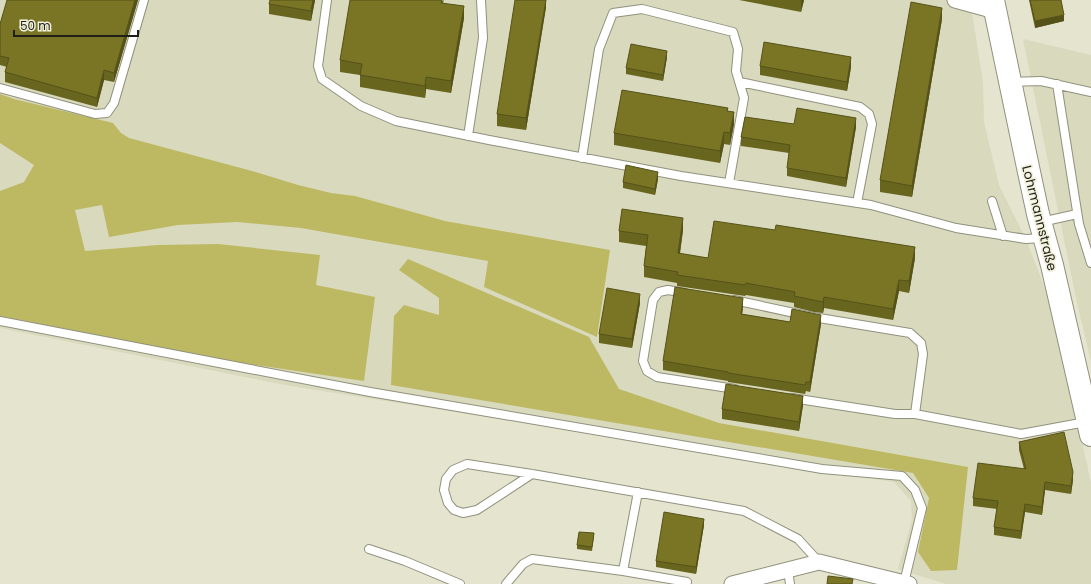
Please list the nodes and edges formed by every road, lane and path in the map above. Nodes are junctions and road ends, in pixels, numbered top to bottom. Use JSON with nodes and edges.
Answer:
{"nodes":[{"id":1,"x":144,"y":0,"type":"edge"},
{"id":2,"x":327,"y":0,"type":"edge"},
{"id":3,"x":482,"y":0,"type":"edge"},
{"id":4,"x":954,"y":0,"type":"edge"},
{"id":5,"x":994,"y":5,"type":"edge"},
{"id":6,"x":740,"y":82,"type":"junction"},
{"id":7,"x":1010,"y":82,"type":"junction"},
{"id":8,"x":1057,"y":84,"type":"junction"},
{"id":9,"x":0,"y":88,"type":"edge"},
{"id":10,"x":1091,"y":92,"type":"edge"},
{"id":11,"x":468,"y":136,"type":"junction"},
{"id":12,"x":582,"y":158,"type":"junction"},
{"id":13,"x":729,"y":184,"type":"junction"},
{"id":14,"x":992,"y":201,"type":"dead end"},
{"id":15,"x":856,"y":203,"type":"junction"},
{"id":16,"x":1077,"y":214,"type":"junction"},
{"id":17,"x":1043,"y":230,"type":"junction"},
{"id":18,"x":1003,"y":236,"type":"junction"},
{"id":19,"x":1091,"y":263,"type":"edge"},
{"id":20,"x":692,"y":294,"type":"edge"},
{"id":21,"x":723,"y":298,"type":"edge"},
{"id":22,"x":0,"y":321,"type":"edge"},
{"id":23,"x":741,"y":390,"type":"edge"},
{"id":24,"x":788,"y":397,"type":"edge"},
{"id":25,"x":915,"y":414,"type":"junction"},
{"id":26,"x":1090,"y":428,"type":"edge"},
{"id":27,"x":532,"y":474,"type":"junction"},
{"id":28,"x":638,"y":492,"type":"junction"},
{"id":29,"x":369,"y":550,"type":"dead end"},
{"id":30,"x":818,"y":562,"type":"junction"},
{"id":31,"x":623,"y":571,"type":"junction"},
{"id":32,"x":789,"y":577,"type":"edge"},
{"id":33,"x":687,"y":582,"type":"dead end"},
{"id":34,"x":907,"y":583,"type":"edge"},
{"id":35,"x":460,"y":584,"type":"edge"},
{"id":36,"x":506,"y":584,"type":"edge"},
{"id":37,"x":732,"y":584,"type":"edge"}],
"edges":[{"from":1,"to":9,"type":"lane"},
{"from":2,"to":11,"type":"lane"},
{"from":3,"to":11,"type":"lane"},
{"from":4,"to":5,"type":"street"},
{"from":5,"to":7,"type":"street","name":"Lohrmannstraße"},
{"from":6,"to":12,"type":"lane"},
{"from":6,"to":13,"type":"lane"},
{"from":6,"to":15,"type":"lane"},
{"from":7,"to":8,"type":"lane"},
{"from":7,"to":17,"type":"street","name":"Lohrmannstraße"},
{"from":8,"to":10,"type":"lane"},
{"from":8,"to":16,"type":"lane"},
{"from":11,"to":12,"type":"lane"},
{"from":12,"to":13,"type":"lane"},
{"from":13,"to":15,"type":"lane"},
{"from":14,"to":18,"type":"lane"},
{"from":15,"to":18,"type":"lane"},
{"from":16,"to":17,"type":"lane"},
{"from":16,"to":19,"type":"lane"},
{"from":17,"to":18,"type":"lane"},
{"from":17,"to":26,"type":"street","name":"Lohrmannstraße"},
{"from":20,"to":23,"type":"lane"},
{"from":21,"to":25,"type":"lane"},
{"from":22,"to":34,"type":"lane"},
{"from":24,"to":25,"type":"lane"},
{"from":25,"to":26,"type":"lane"},
{"from":27,"to":27,"type":"lane"},
{"from":27,"to":28,"type":"lane"},
{"from":28,"to":30,"type":"lane"},
{"from":28,"to":31,"type":"lane"},
{"from":29,"to":35,"type":"lane"},
{"from":30,"to":32,"type":"street"},
{"from":30,"to":34,"type":"street"},
{"from":31,"to":33,"type":"lane"},
{"from":31,"to":36,"type":"lane"},
{"from":32,"to":37,"type":"street"}]}
